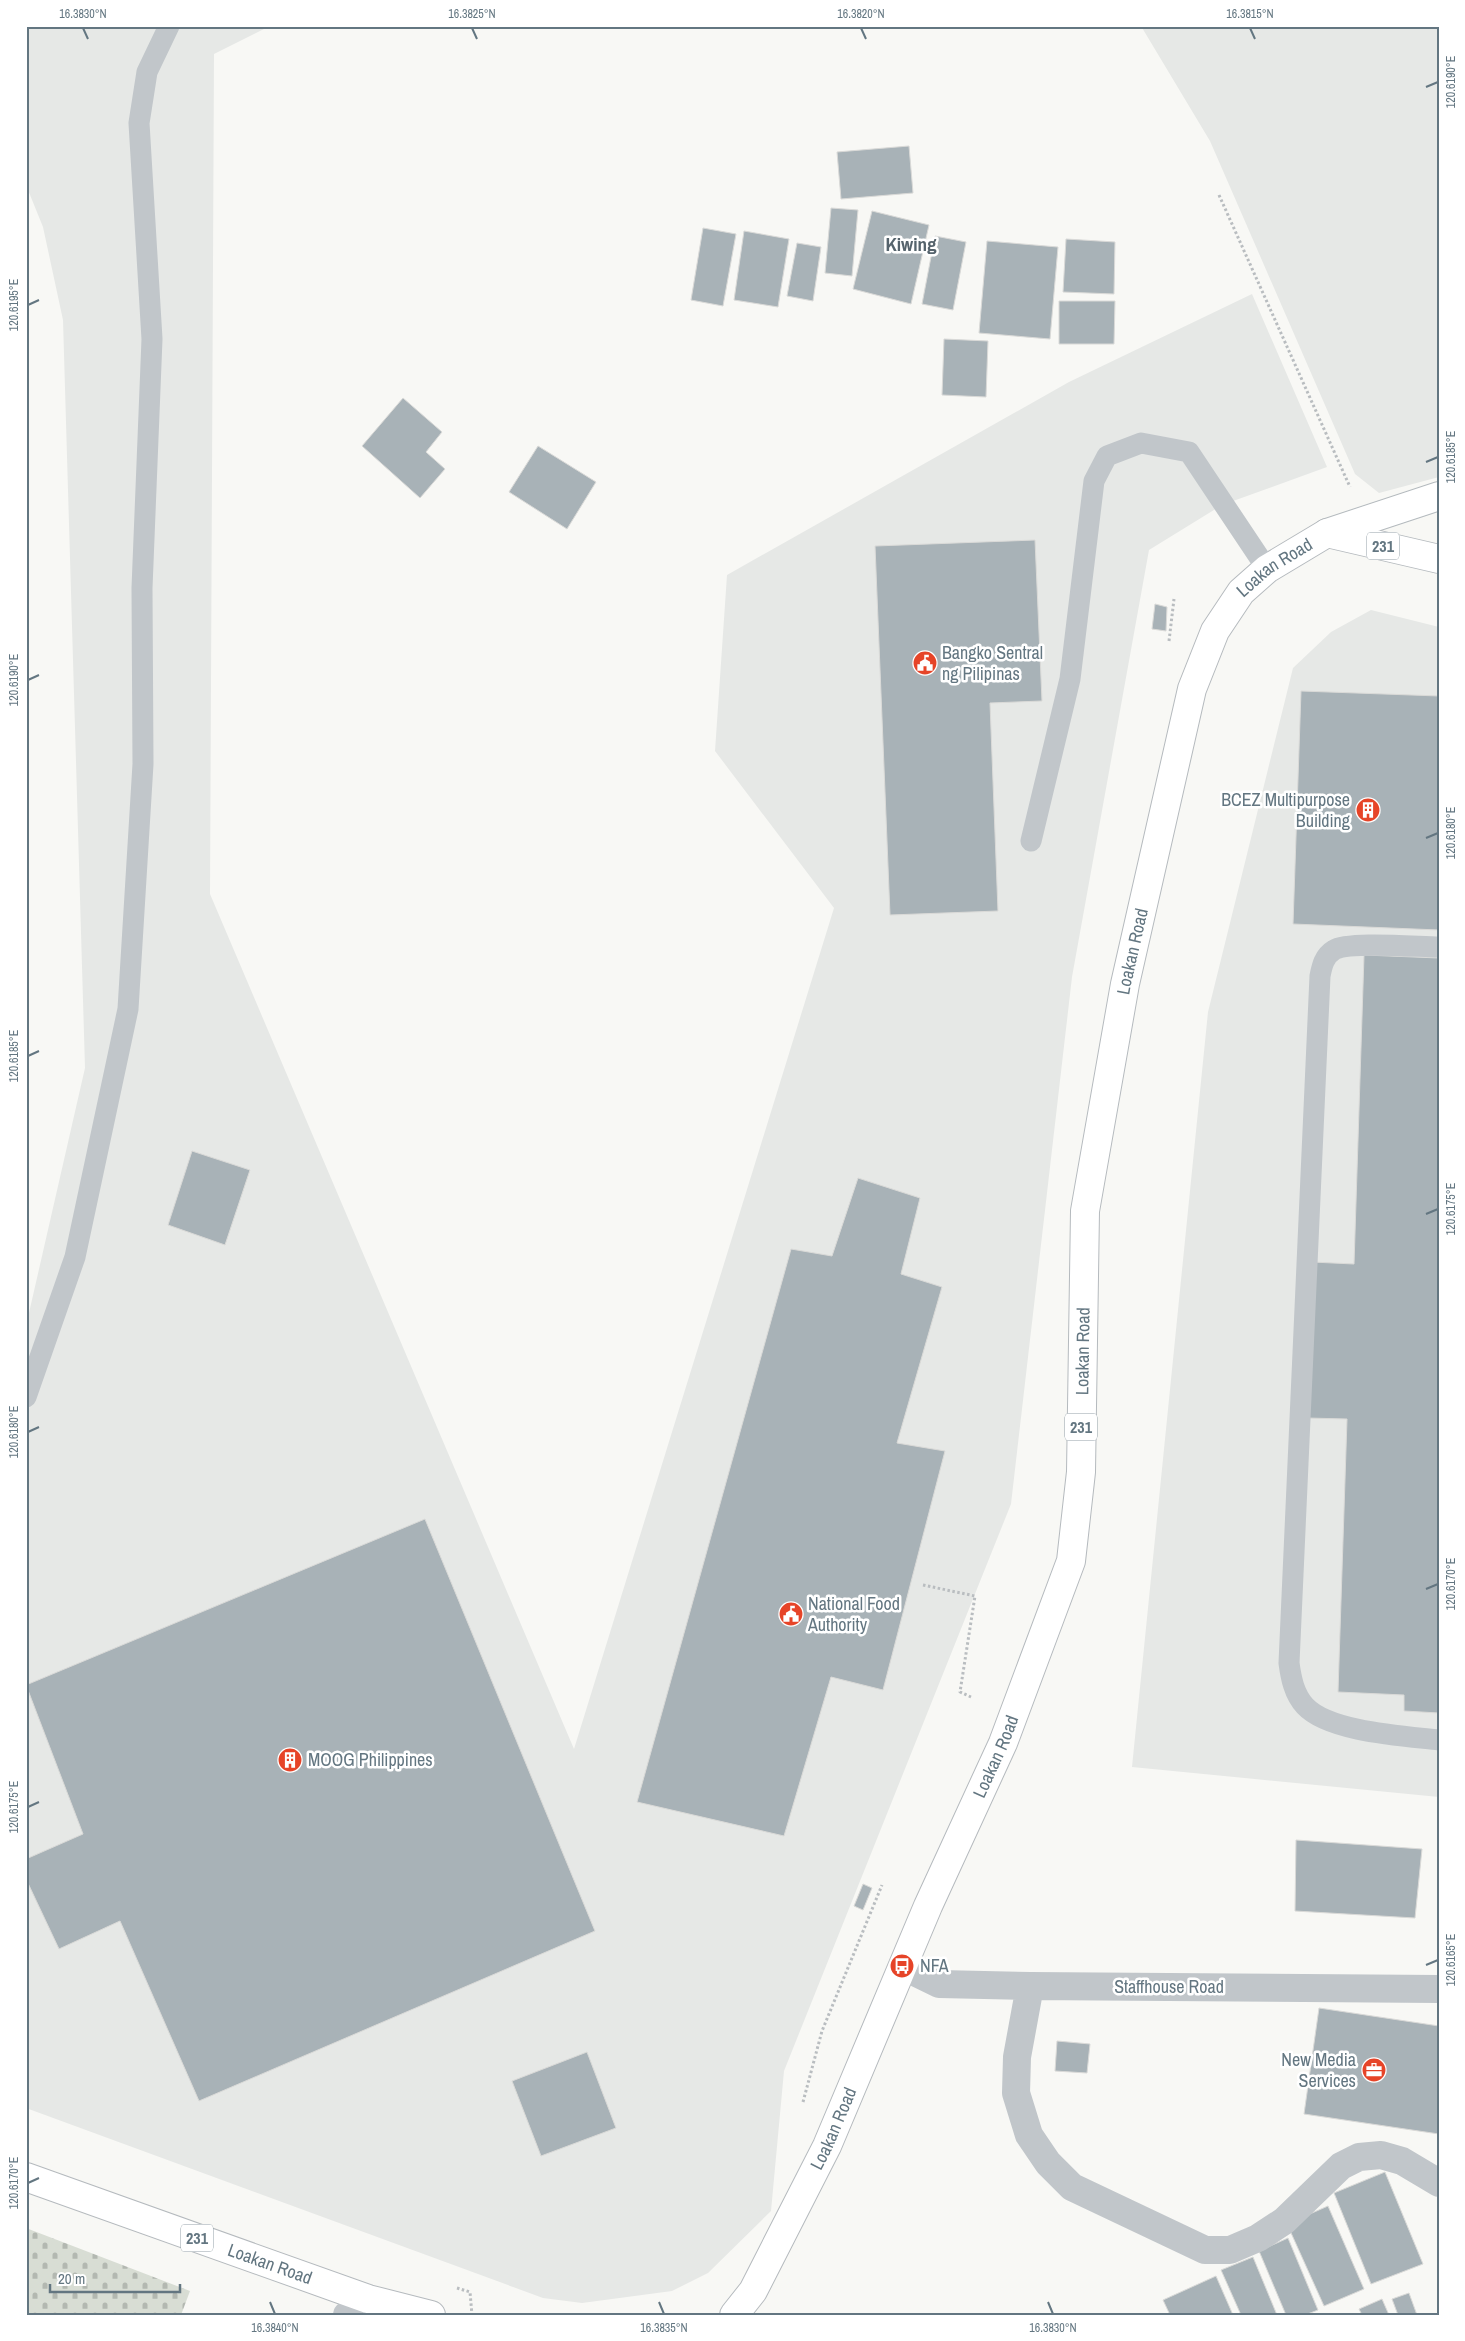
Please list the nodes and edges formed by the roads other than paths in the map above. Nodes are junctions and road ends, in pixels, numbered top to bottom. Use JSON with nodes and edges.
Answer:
{"nodes":[{"id":1,"x":169,"y":26,"type":"edge"},
{"id":2,"x":1439,"y":496,"type":"edge"},
{"id":3,"x":1327,"y":533,"type":"junction"},
{"id":4,"x":1439,"y":559,"type":"edge"},
{"id":5,"x":1267,"y":569,"type":"junction"},
{"id":6,"x":1031,"y":841,"type":"dead end"},
{"id":7,"x":1439,"y":947,"type":"edge"},
{"id":8,"x":26,"y":1397,"type":"edge"},
{"id":9,"x":1439,"y":1740,"type":"edge"},
{"id":10,"x":902,"y":1966,"type":"junction"},
{"id":11,"x":1030,"y":1986,"type":"junction"},
{"id":12,"x":1439,"y":1989,"type":"edge"},
{"id":13,"x":26,"y":2177,"type":"edge"},
{"id":14,"x":1439,"y":2183,"type":"edge"},
{"id":15,"x":357,"y":2307,"type":"edge"},
{"id":16,"x":431,"y":2315,"type":"edge"},
{"id":17,"x":734,"y":2315,"type":"edge"}],
"edges":[{"from":1,"to":8,"type":"lane"},
{"from":2,"to":3,"type":"main road","name":"Loakan Road","number":"231"},
{"from":3,"to":4,"type":"main road","name":"Loakan Road","number":"231"},
{"from":3,"to":5,"type":"main road","name":"Loakan Road","number":"231"},
{"from":5,"to":6,"type":"lane"},
{"from":5,"to":10,"type":"main road","name":"Loakan Road","number":"231"},
{"from":7,"to":9,"type":"lane"},
{"from":10,"to":11,"type":"street","name":"Staffhouse Road"},
{"from":10,"to":17,"type":"main road","name":"Loakan Road","number":"231"},
{"from":11,"to":12,"type":"street","name":"Staffhouse Road"},
{"from":11,"to":14,"type":"street"},
{"from":13,"to":15,"type":"main road","name":"Loakan Road","number":"231"},
{"from":15,"to":16,"type":"main road","name":"Loakan Road","number":"231"}]}
